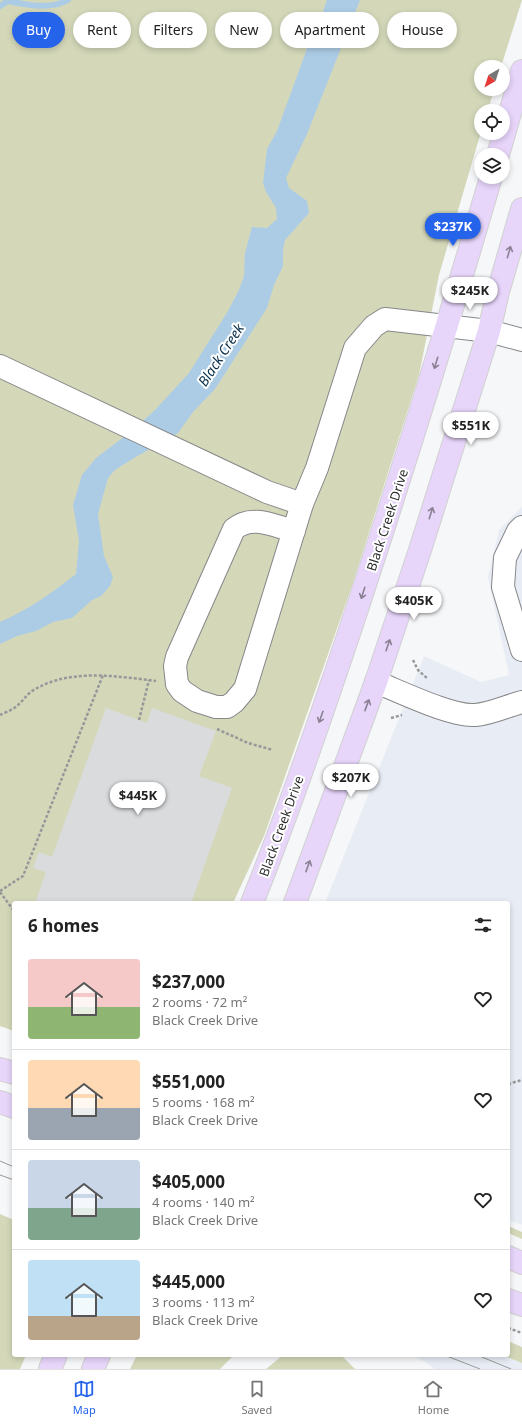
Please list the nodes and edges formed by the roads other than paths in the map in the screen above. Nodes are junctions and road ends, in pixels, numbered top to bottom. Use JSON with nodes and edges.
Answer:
{"nodes":[{"id":1,"x":522,"y":71,"type":"edge"},
{"id":2,"x":500,"y":148,"type":"edge"},
{"id":3,"x":489,"y":184,"type":"edge"},
{"id":4,"x":522,"y":209,"type":"edge"},
{"id":5,"x":448,"y":326,"type":"junction"},
{"id":6,"x":489,"y":331,"type":"junction"},
{"id":7,"x":522,"y":340,"type":"edge"},
{"id":8,"x":0,"y":366,"type":"edge"},
{"id":9,"x":302,"y":504,"type":"junction"},
{"id":10,"x":522,"y":527,"type":"edge"},
{"id":11,"x":294,"y":531,"type":"junction"},
{"id":12,"x":522,"y":650,"type":"edge"},
{"id":13,"x":376,"y":682,"type":"junction"},
{"id":14,"x":522,"y":702,"type":"edge"},
{"id":15,"x":253,"y":901,"type":"edge"},
{"id":16,"x":296,"y":901,"type":"edge"},
{"id":17,"x":0,"y":1069,"type":"edge"},
{"id":18,"x":12,"y":1072,"type":"edge"},
{"id":19,"x":0,"y":1102,"type":"edge"},
{"id":20,"x":12,"y":1106,"type":"edge"},
{"id":21,"x":510,"y":1258,"type":"edge"},
{"id":22,"x":522,"y":1262,"type":"edge"},
{"id":23,"x":510,"y":1301,"type":"edge"},
{"id":24,"x":522,"y":1305,"type":"edge"},
{"id":25,"x":55,"y":1357,"type":"edge"},
{"id":26,"x":98,"y":1357,"type":"edge"},
{"id":27,"x":50,"y":1369,"type":"edge"},
{"id":28,"x":93,"y":1369,"type":"edge"}],
"edges":[{"from":1,"to":2,"type":"main road"},
{"from":3,"to":5,"type":"main road","name":"Black Creek Drive"},
{"from":6,"to":4,"type":"main road","one_way":true},
{"from":5,"to":6,"type":"street"},
{"from":5,"to":9,"type":"street"},
{"from":5,"to":15,"type":"main road","name":"Black Creek Drive","one_way":true},
{"from":6,"to":7,"type":"street"},
{"from":13,"to":6,"type":"main road","one_way":true},
{"from":8,"to":9,"type":"street"},
{"from":9,"to":11,"type":"street"},
{"from":10,"to":12,"type":"street"},
{"from":11,"to":11,"type":"street"},
{"from":13,"to":14,"type":"street"},
{"from":16,"to":13,"type":"main road","one_way":true},
{"from":17,"to":18,"type":"main road"},
{"from":19,"to":20,"type":"main road"},
{"from":21,"to":22,"type":"main road"},
{"from":23,"to":24,"type":"main road"},
{"from":25,"to":27,"type":"main road"},
{"from":26,"to":28,"type":"main road"}]}
